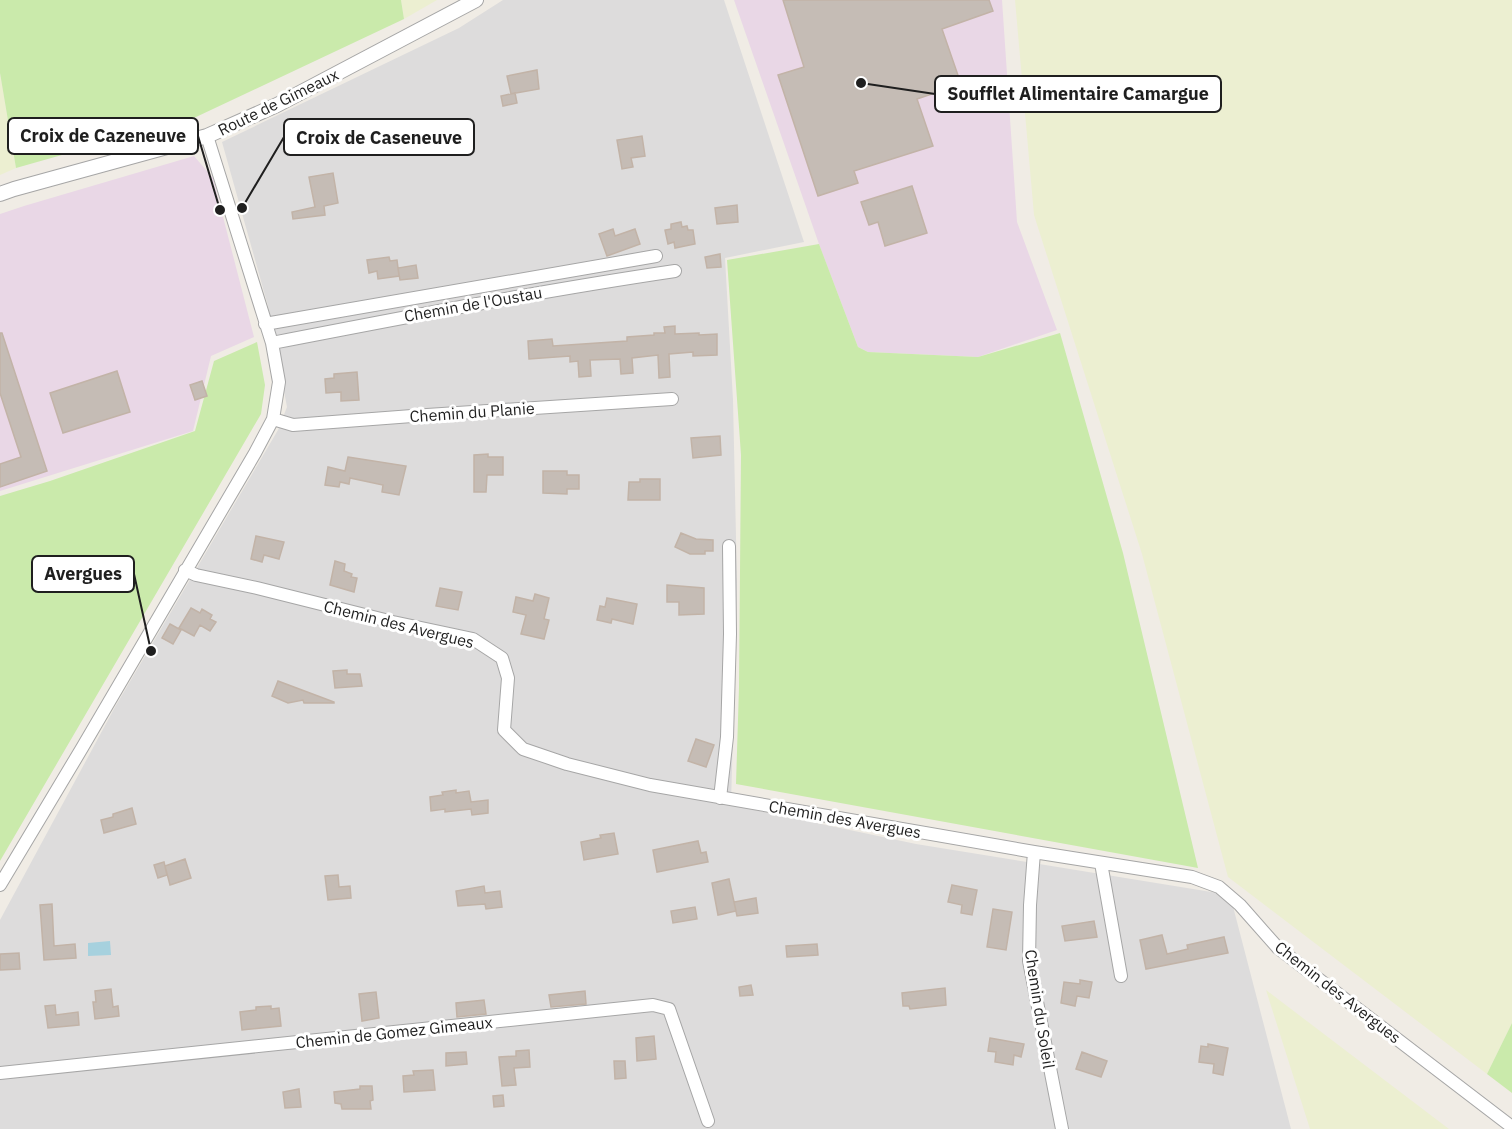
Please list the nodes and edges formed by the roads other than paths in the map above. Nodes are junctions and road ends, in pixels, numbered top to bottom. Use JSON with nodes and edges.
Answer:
{"nodes":[{"id":1,"x":476,"y":0,"type":"edge"},
{"id":2,"x":207,"y":136,"type":"junction"},
{"id":3,"x":0,"y":194,"type":"edge"},
{"id":4,"x":656,"y":256,"type":"dead end"},
{"id":5,"x":675,"y":271,"type":"dead end"},
{"id":6,"x":265,"y":324,"type":"junction"},
{"id":7,"x":272,"y":343,"type":"junction"},
{"id":8,"x":672,"y":399,"type":"dead end"},
{"id":9,"x":273,"y":419,"type":"junction"},
{"id":10,"x":729,"y":546,"type":"dead end"},
{"id":11,"x":185,"y":570,"type":"junction"},
{"id":12,"x":720,"y":798,"type":"junction"},
{"id":13,"x":1034,"y":852,"type":"junction"},
{"id":14,"x":1101,"y":862,"type":"junction"},
{"id":15,"x":0,"y":885,"type":"edge"},
{"id":16,"x":1121,"y":976,"type":"dead end"},
{"id":17,"x":0,"y":1073,"type":"edge"},
{"id":18,"x":708,"y":1121,"type":"dead end"},
{"id":19,"x":1512,"y":1127,"type":"edge"},
{"id":20,"x":1062,"y":1129,"type":"edge"}],
"edges":[{"from":1,"to":2,"type":"street","name":"Route de Gimeaux"},
{"from":2,"to":3,"type":"street","name":"Route de Gimeaux"},
{"from":2,"to":6,"type":"street"},
{"from":4,"to":6,"type":"street"},
{"from":5,"to":7,"type":"street","name":"Chemin de l'Oustau"},
{"from":6,"to":7,"type":"street"},
{"from":7,"to":9,"type":"street"},
{"from":8,"to":9,"type":"street","name":"Chemin du Planie"},
{"from":9,"to":11,"type":"street"},
{"from":10,"to":12,"type":"street"},
{"from":11,"to":12,"type":"street","name":"Chemin des Avergues"},
{"from":11,"to":15,"type":"street"},
{"from":12,"to":13,"type":"street","name":"Chemin des Avergues"},
{"from":13,"to":14,"type":"street","name":"Chemin des Avergues"},
{"from":13,"to":20,"type":"street","name":"Chemin du Soleil"},
{"from":14,"to":16,"type":"street"},
{"from":14,"to":19,"type":"street","name":"Chemin des Avergues"},
{"from":17,"to":18,"type":"street","name":"Chemin de Gomez Gimeaux"}]}
